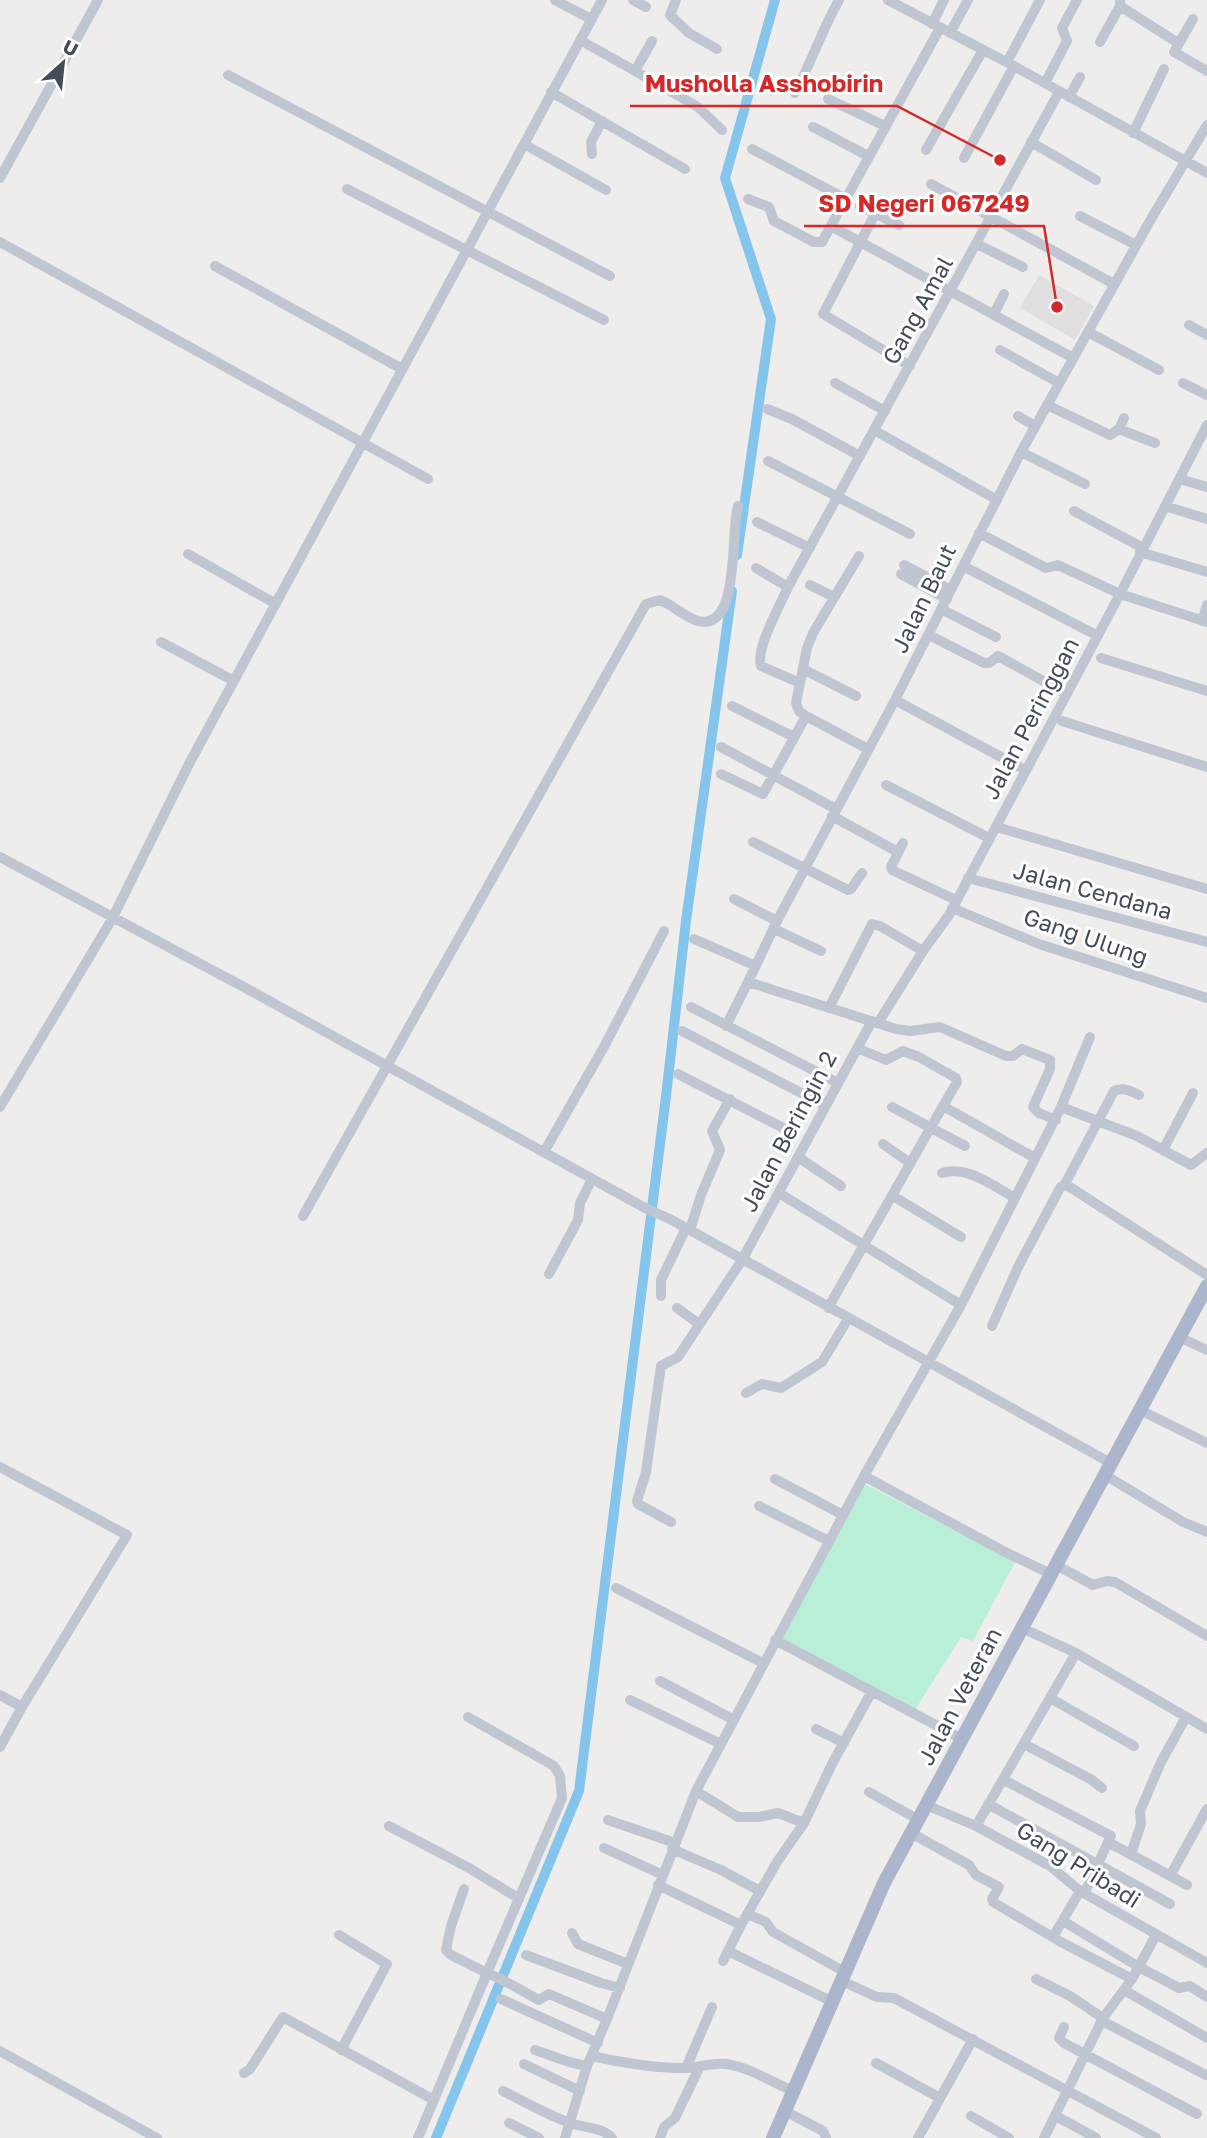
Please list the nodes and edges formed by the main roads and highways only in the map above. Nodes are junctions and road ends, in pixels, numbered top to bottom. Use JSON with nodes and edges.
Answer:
{"nodes":[{"id":1,"x":1207,"y":1286,"type":"edge"},
{"id":2,"x":773,"y":2138,"type":"edge"}],
"edges":[{"from":1,"to":2,"type":"main road","name":"Jalan Veteran"}]}
